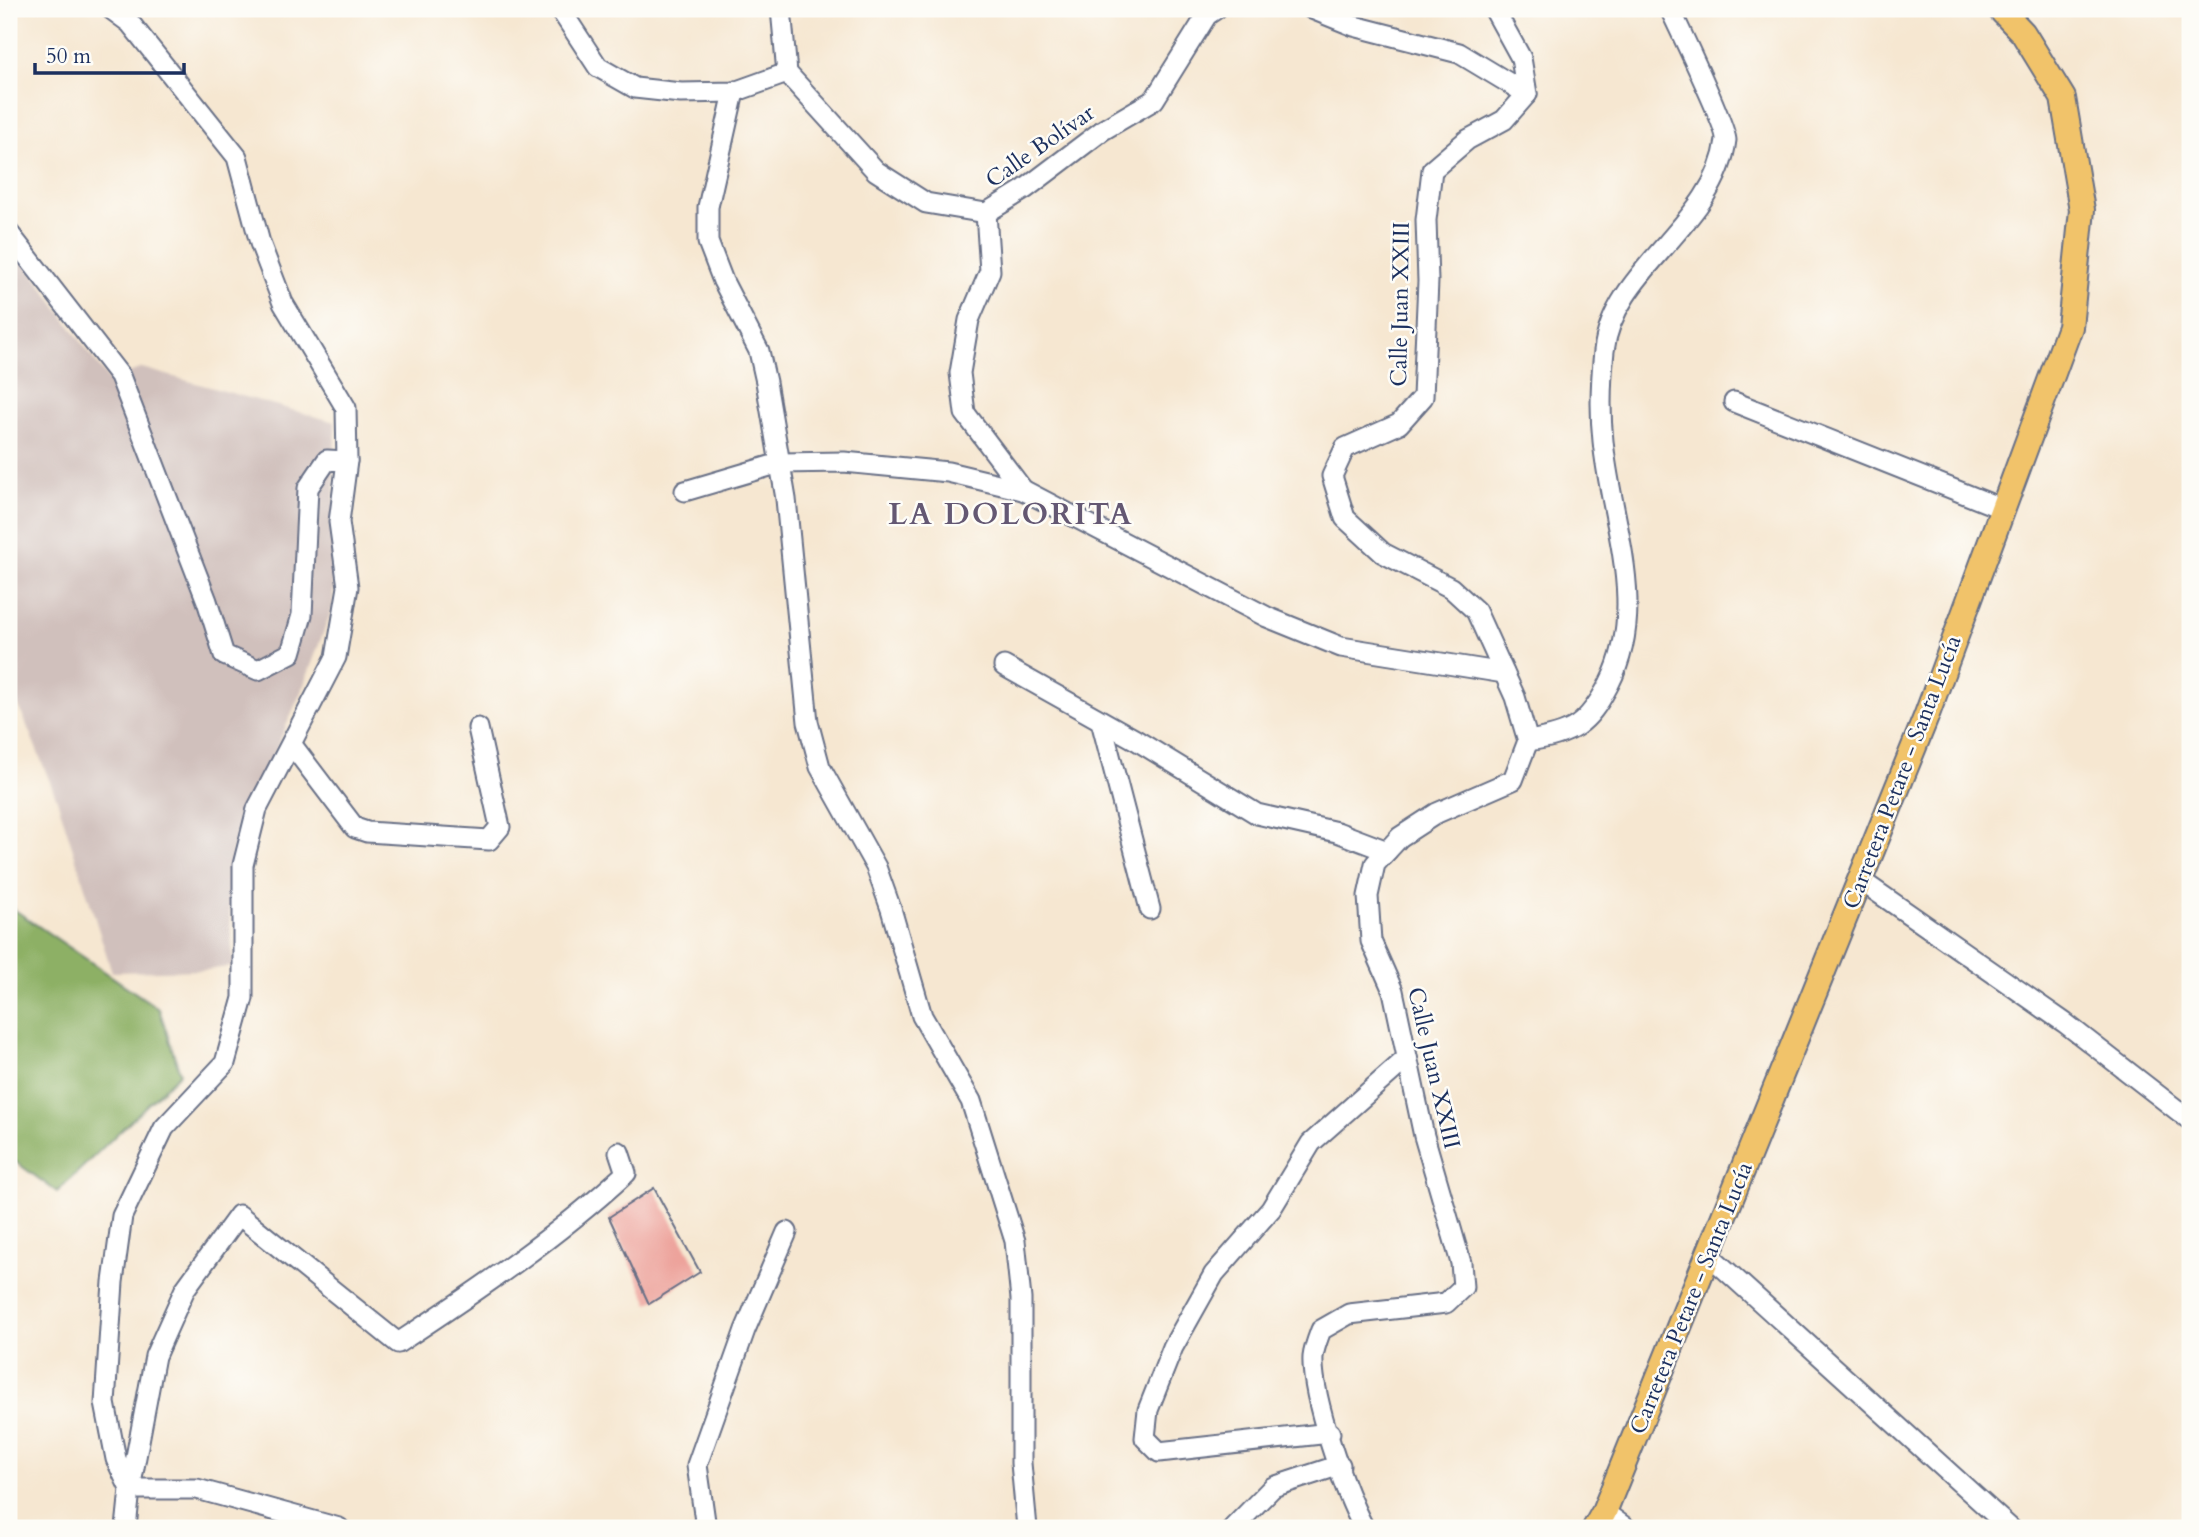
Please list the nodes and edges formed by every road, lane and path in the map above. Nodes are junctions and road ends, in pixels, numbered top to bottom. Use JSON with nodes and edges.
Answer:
{"nodes":[{"id":1,"x":111,"y":9,"type":"edge"},
{"id":2,"x":560,"y":9,"type":"edge"},
{"id":3,"x":782,"y":9,"type":"edge"},
{"id":4,"x":1216,"y":9,"type":"edge"},
{"id":5,"x":1312,"y":9,"type":"edge"},
{"id":6,"x":1494,"y":9,"type":"edge"},
{"id":7,"x":1670,"y":9,"type":"edge"},
{"id":8,"x":2000,"y":9,"type":"edge"},
{"id":9,"x":787,"y":73,"type":"junction"},
{"id":10,"x":734,"y":92,"type":"junction"},
{"id":11,"x":1527,"y":94,"type":"junction"},
{"id":12,"x":986,"y":213,"type":"junction"},
{"id":13,"x":9,"y":233,"type":"edge"},
{"id":14,"x":1734,"y":402,"type":"dead end"},
{"id":15,"x":347,"y":461,"type":"junction"},
{"id":16,"x":780,"y":463,"type":"junction"},
{"id":17,"x":1023,"y":490,"type":"junction"},
{"id":18,"x":685,"y":491,"type":"dead end"},
{"id":19,"x":2003,"y":509,"type":"junction"},
{"id":20,"x":1004,"y":666,"type":"dead end"},
{"id":21,"x":1504,"y":673,"type":"junction"},
{"id":22,"x":1101,"y":721,"type":"junction"},
{"id":23,"x":478,"y":728,"type":"dead end"},
{"id":24,"x":1528,"y":741,"type":"junction"},
{"id":25,"x":292,"y":746,"type":"junction"},
{"id":26,"x":1387,"y":851,"type":"junction"},
{"id":27,"x":1860,"y":880,"type":"junction"},
{"id":28,"x":1150,"y":909,"type":"dead end"},
{"id":29,"x":1407,"y":1058,"type":"junction"},
{"id":30,"x":2190,"y":1120,"type":"edge"},
{"id":31,"x":619,"y":1152,"type":"dead end"},
{"id":32,"x":787,"y":1231,"type":"dead end"},
{"id":33,"x":1708,"y":1254,"type":"junction"},
{"id":34,"x":1330,"y":1433,"type":"junction"},
{"id":35,"x":1340,"y":1465,"type":"junction"},
{"id":36,"x":130,"y":1489,"type":"junction"},
{"id":37,"x":1600,"y":1520,"type":"edge"},
{"id":38,"x":126,"y":1528,"type":"edge"},
{"id":39,"x":339,"y":1528,"type":"edge"},
{"id":40,"x":706,"y":1528,"type":"edge"},
{"id":41,"x":1027,"y":1528,"type":"edge"},
{"id":42,"x":1233,"y":1528,"type":"edge"},
{"id":43,"x":1364,"y":1528,"type":"edge"},
{"id":44,"x":1626,"y":1528,"type":"edge"},
{"id":45,"x":2010,"y":1528,"type":"edge"}],
"edges":[{"from":1,"to":15,"type":"street"},
{"from":2,"to":10,"type":"street"},
{"from":3,"to":9,"type":"street"},
{"from":4,"to":12,"type":"street","name":"Calle Bolívar"},
{"from":5,"to":11,"type":"street"},
{"from":6,"to":11,"type":"street"},
{"from":7,"to":24,"type":"street"},
{"from":8,"to":19,"type":"main road","name":"Carretera Petare - Santa Lucía"},
{"from":9,"to":10,"type":"street"},
{"from":9,"to":12,"type":"street","name":"Calle Bolívar"},
{"from":10,"to":16,"type":"street"},
{"from":11,"to":21,"type":"street","name":"Calle Juan XXIII"},
{"from":12,"to":17,"type":"street"},
{"from":13,"to":15,"type":"street"},
{"from":14,"to":19,"type":"street"},
{"from":15,"to":25,"type":"street"},
{"from":16,"to":17,"type":"street"},
{"from":16,"to":18,"type":"street"},
{"from":16,"to":41,"type":"street"},
{"from":17,"to":21,"type":"street"},
{"from":19,"to":27,"type":"main road","name":"Carretera Petare - Santa Lucía"},
{"from":20,"to":22,"type":"street"},
{"from":21,"to":24,"type":"street","name":"Calle Juan XXIII"},
{"from":22,"to":26,"type":"street"},
{"from":22,"to":28,"type":"street"},
{"from":23,"to":25,"type":"street"},
{"from":24,"to":26,"type":"street","name":"Calle Juan XXIII"},
{"from":25,"to":36,"type":"street"},
{"from":26,"to":29,"type":"street","name":"Calle Juan XXIII"},
{"from":27,"to":30,"type":"street"},
{"from":27,"to":33,"type":"main road","name":"Carretera Petare - Santa Lucía"},
{"from":29,"to":34,"type":"street","name":"Calle Juan XXIII"},
{"from":29,"to":34,"type":"street"},
{"from":31,"to":36,"type":"street"},
{"from":32,"to":40,"type":"street"},
{"from":33,"to":37,"type":"main road","name":"Carretera Petare - Santa Lucía"},
{"from":33,"to":45,"type":"street"},
{"from":34,"to":35,"type":"street","name":"Calle Juan XXIII"},
{"from":35,"to":42,"type":"street"},
{"from":35,"to":43,"type":"street","name":"Calle Juan XXIII"},
{"from":36,"to":38,"type":"street"},
{"from":36,"to":39,"type":"street"},
{"from":37,"to":44,"type":"street"}]}
